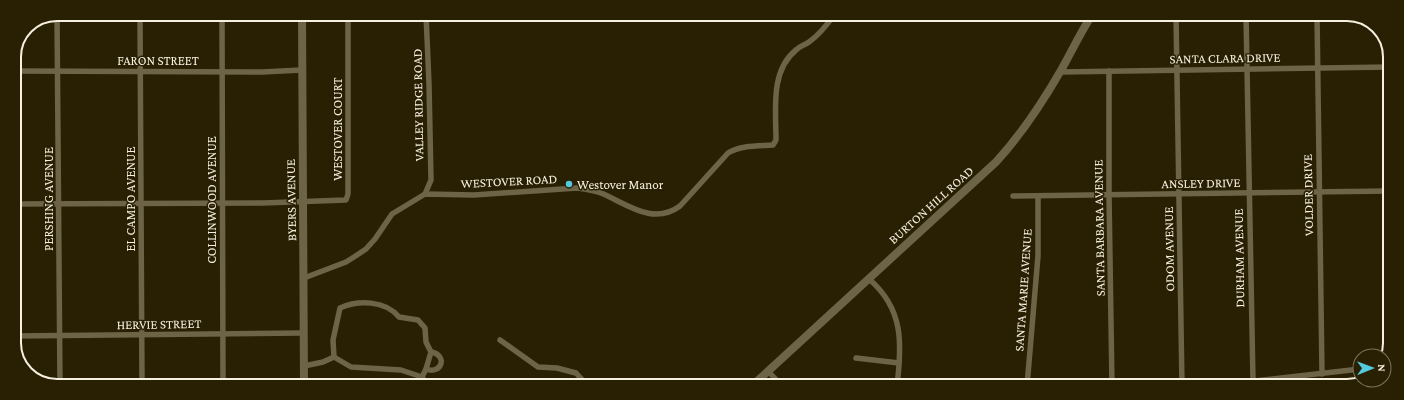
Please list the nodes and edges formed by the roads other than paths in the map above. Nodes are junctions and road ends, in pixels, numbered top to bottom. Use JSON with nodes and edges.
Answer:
{"nodes":[{"id":1,"x":57,"y":21,"type":"edge"},
{"id":2,"x":140,"y":21,"type":"edge"},
{"id":3,"x":222,"y":21,"type":"edge"},
{"id":4,"x":302,"y":21,"type":"edge"},
{"id":5,"x":348,"y":21,"type":"edge"},
{"id":6,"x":426,"y":21,"type":"edge"},
{"id":7,"x":829,"y":21,"type":"edge"},
{"id":8,"x":1088,"y":21,"type":"edge"},
{"id":9,"x":1176,"y":21,"type":"edge"},
{"id":10,"x":1246,"y":21,"type":"edge"},
{"id":11,"x":1317,"y":21,"type":"edge"},
{"id":12,"x":1383,"y":67,"type":"edge"},
{"id":13,"x":1317,"y":68,"type":"junction"},
{"id":14,"x":1246,"y":69,"type":"junction"},
{"id":15,"x":302,"y":70,"type":"junction"},
{"id":16,"x":1177,"y":70,"type":"junction"},
{"id":17,"x":21,"y":71,"type":"edge"},
{"id":18,"x":58,"y":71,"type":"junction"},
{"id":19,"x":222,"y":71,"type":"junction"},
{"id":20,"x":1109,"y":71,"type":"junction"},
{"id":21,"x":140,"y":72,"type":"junction"},
{"id":22,"x":1060,"y":72,"type":"junction"},
{"id":23,"x":1383,"y":191,"type":"edge"},
{"id":24,"x":1319,"y":193,"type":"junction"},
{"id":25,"x":425,"y":194,"type":"junction"},
{"id":26,"x":1179,"y":194,"type":"junction"},
{"id":27,"x":1249,"y":194,"type":"junction"},
{"id":28,"x":1109,"y":195,"type":"junction"},
{"id":29,"x":1014,"y":196,"type":"dead end"},
{"id":30,"x":1038,"y":196,"type":"junction"},
{"id":31,"x":303,"y":202,"type":"junction"},
{"id":32,"x":222,"y":203,"type":"junction"},
{"id":33,"x":21,"y":204,"type":"edge"},
{"id":34,"x":59,"y":204,"type":"junction"},
{"id":35,"x":141,"y":204,"type":"junction"},
{"id":36,"x":304,"y":278,"type":"junction"},
{"id":37,"x":869,"y":279,"type":"junction"},
{"id":38,"x":223,"y":334,"type":"junction"},
{"id":39,"x":304,"y":334,"type":"junction"},
{"id":40,"x":142,"y":335,"type":"junction"},
{"id":41,"x":21,"y":336,"type":"edge"},
{"id":42,"x":60,"y":336,"type":"junction"},
{"id":43,"x":500,"y":340,"type":"dead end"},
{"id":44,"x":431,"y":352,"type":"junction"},
{"id":45,"x":334,"y":357,"type":"junction"},
{"id":46,"x":856,"y":358,"type":"dead end"},
{"id":47,"x":899,"y":363,"type":"junction"},
{"id":48,"x":304,"y":366,"type":"junction"},
{"id":49,"x":426,"y":369,"type":"junction"},
{"id":50,"x":1352,"y":370,"type":"edge"},
{"id":51,"x":768,"y":371,"type":"junction"},
{"id":52,"x":1322,"y":374,"type":"junction"},
{"id":53,"x":422,"y":377,"type":"joint"},
{"id":54,"x":60,"y":379,"type":"edge"},
{"id":55,"x":142,"y":379,"type":"edge"},
{"id":56,"x":223,"y":379,"type":"edge"},
{"id":57,"x":304,"y":379,"type":"edge"},
{"id":58,"x":582,"y":379,"type":"edge"},
{"id":59,"x":759,"y":379,"type":"edge"},
{"id":60,"x":775,"y":379,"type":"edge"},
{"id":61,"x":897,"y":379,"type":"edge"},
{"id":62,"x":1028,"y":379,"type":"edge"},
{"id":63,"x":1112,"y":379,"type":"edge"},
{"id":64,"x":1182,"y":379,"type":"edge"},
{"id":65,"x":1253,"y":379,"type":"edge"},
{"id":66,"x":1273,"y":379,"type":"edge"}],
"edges":[{"from":1,"to":18,"type":"street","name":"PERSHING AVENUE"},
{"from":2,"to":21,"type":"street","name":"EL CAMPO AVENUE"},
{"from":3,"to":19,"type":"street","name":"COLLINWOOD AVENUE"},
{"from":4,"to":15,"type":"street","name":"BYERS AVENUE"},
{"from":5,"to":31,"type":"street","name":"WESTOVER COURT"},
{"from":6,"to":25,"type":"street","name":"VALLEY RIDGE ROAD"},
{"from":7,"to":25,"type":"street","name":"WESTOVER ROAD"},
{"from":8,"to":22,"type":"street","name":"BURTON HILL ROAD"},
{"from":9,"to":16,"type":"street","name":"ODOM AVENUE"},
{"from":10,"to":14,"type":"street","name":"DURHAM AVENUE"},
{"from":11,"to":13,"type":"street","name":"VOLDER DRIVE"},
{"from":12,"to":13,"type":"street","name":"SANTA CLARA DRIVE"},
{"from":13,"to":14,"type":"street","name":"SANTA CLARA DRIVE"},
{"from":13,"to":24,"type":"street","name":"VOLDER DRIVE"},
{"from":14,"to":16,"type":"street","name":"SANTA CLARA DRIVE"},
{"from":14,"to":27,"type":"street","name":"DURHAM AVENUE"},
{"from":15,"to":19,"type":"street","name":"FARON STREET"},
{"from":15,"to":31,"type":"street","name":"BYERS AVENUE"},
{"from":16,"to":20,"type":"street","name":"SANTA CLARA DRIVE"},
{"from":16,"to":26,"type":"street","name":"ODOM AVENUE"},
{"from":17,"to":18,"type":"street","name":"FARON STREET"},
{"from":18,"to":21,"type":"street","name":"FARON STREET"},
{"from":18,"to":34,"type":"street","name":"PERSHING AVENUE"},
{"from":19,"to":21,"type":"street","name":"FARON STREET"},
{"from":19,"to":32,"type":"street","name":"COLLINWOOD AVENUE"},
{"from":20,"to":22,"type":"street","name":"SANTA CLARA DRIVE"},
{"from":20,"to":28,"type":"street","name":"SANTA BARBARA AVENUE"},
{"from":21,"to":35,"type":"street","name":"EL CAMPO AVENUE"},
{"from":22,"to":37,"type":"street","name":"BURTON HILL ROAD"},
{"from":23,"to":24,"type":"street","name":"ANSLEY DRIVE"},
{"from":24,"to":27,"type":"street","name":"ANSLEY DRIVE"},
{"from":24,"to":52,"type":"street","name":"VOLDER DRIVE"},
{"from":25,"to":36,"type":"street"},
{"from":26,"to":27,"type":"street","name":"ANSLEY DRIVE"},
{"from":26,"to":28,"type":"street","name":"ANSLEY DRIVE"},
{"from":26,"to":64,"type":"street","name":"ODOM AVENUE"},
{"from":27,"to":65,"type":"street","name":"DURHAM AVENUE"},
{"from":28,"to":30,"type":"street","name":"ANSLEY DRIVE"},
{"from":28,"to":63,"type":"street","name":"SANTA BARBARA AVENUE"},
{"from":29,"to":30,"type":"street","name":"ANSLEY DRIVE"},
{"from":30,"to":62,"type":"street","name":"SANTA MARIE AVENUE"},
{"from":31,"to":32,"type":"street"},
{"from":31,"to":36,"type":"street","name":"BYERS AVENUE"},
{"from":32,"to":35,"type":"street"},
{"from":32,"to":38,"type":"street","name":"COLLINWOOD AVENUE"},
{"from":33,"to":34,"type":"street"},
{"from":34,"to":35,"type":"street"},
{"from":34,"to":42,"type":"street","name":"PERSHING AVENUE"},
{"from":35,"to":40,"type":"street","name":"EL CAMPO AVENUE"},
{"from":36,"to":39,"type":"street","name":"BYERS AVENUE"},
{"from":37,"to":47,"type":"street"},
{"from":37,"to":51,"type":"street","name":"BURTON HILL ROAD"},
{"from":38,"to":39,"type":"street","name":"HERVIE STREET"},
{"from":38,"to":40,"type":"street","name":"HERVIE STREET"},
{"from":38,"to":56,"type":"street","name":"COLLINWOOD AVENUE"},
{"from":39,"to":48,"type":"street","name":"BYERS AVENUE"},
{"from":40,"to":42,"type":"street","name":"HERVIE STREET"},
{"from":40,"to":55,"type":"street","name":"EL CAMPO AVENUE"},
{"from":41,"to":42,"type":"street","name":"HERVIE STREET"},
{"from":42,"to":54,"type":"street","name":"PERSHING AVENUE"},
{"from":43,"to":58,"type":"street"},
{"from":44,"to":45,"type":"street"},
{"from":44,"to":49,"type":"street"},
{"from":44,"to":49,"type":"street"},
{"from":45,"to":48,"type":"street"},
{"from":45,"to":53,"type":"street"},
{"from":46,"to":47,"type":"street"},
{"from":47,"to":61,"type":"street"},
{"from":48,"to":57,"type":"street","name":"BYERS AVENUE"},
{"from":49,"to":53,"type":"street"},
{"from":50,"to":52,"type":"street"},
{"from":51,"to":59,"type":"street","name":"BURTON HILL ROAD"},
{"from":51,"to":60,"type":"street"},
{"from":52,"to":66,"type":"street"}]}
